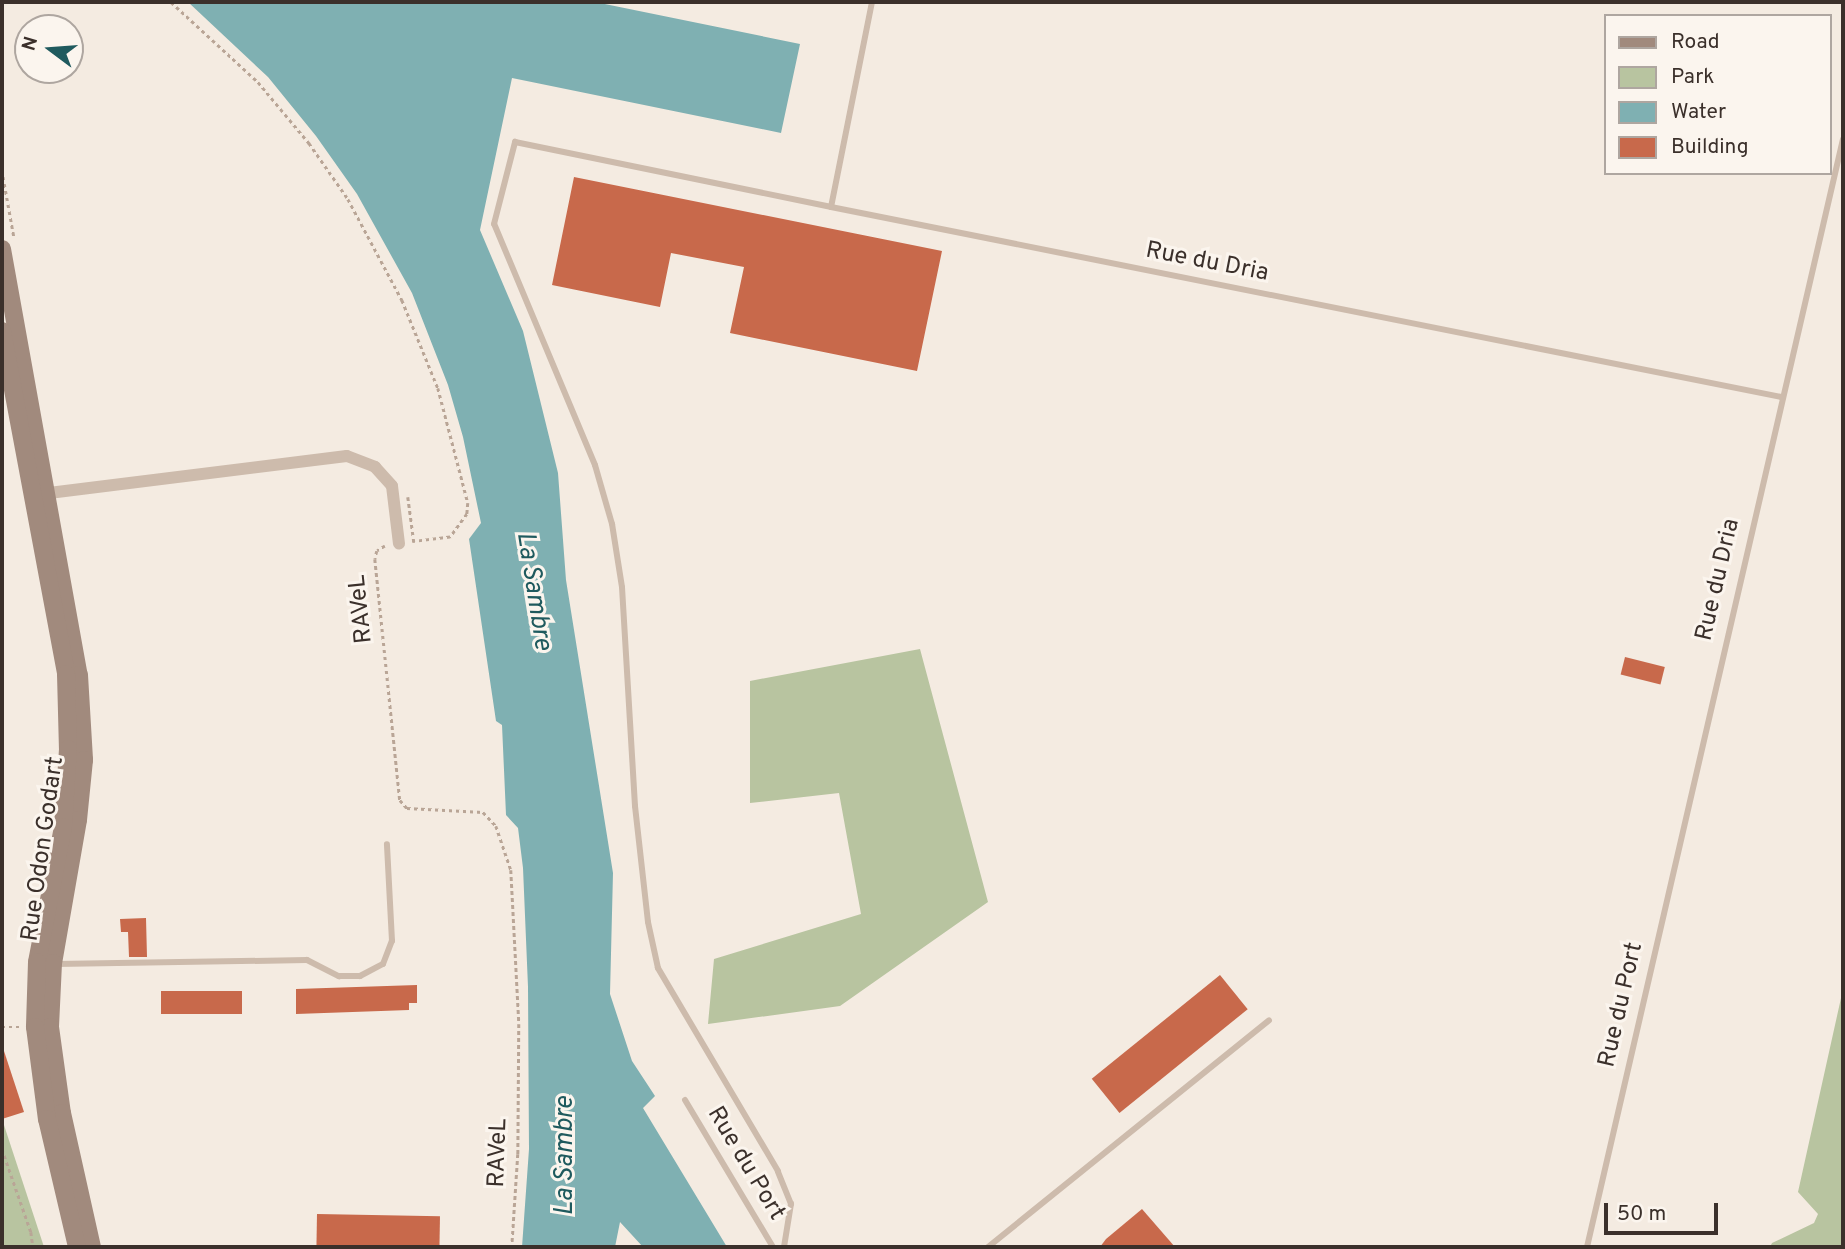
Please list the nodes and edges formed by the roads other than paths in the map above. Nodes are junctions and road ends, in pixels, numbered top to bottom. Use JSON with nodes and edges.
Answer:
{"nodes":[{"id":1,"x":872,"y":2,"type":"edge"},
{"id":2,"x":1843,"y":139,"type":"edge"},
{"id":3,"x":831,"y":207,"type":"junction"},
{"id":4,"x":2,"y":249,"type":"edge"},
{"id":5,"x":2,"y":331,"type":"edge"},
{"id":6,"x":1781,"y":397,"type":"junction"},
{"id":7,"x":40,"y":494,"type":"junction"},
{"id":8,"x":399,"y":544,"type":"road end"},
{"id":9,"x":1696,"y":772,"type":"joint"},
{"id":10,"x":387,"y":844,"type":"dead end"},
{"id":11,"x":45,"y":962,"type":"junction"},
{"id":12,"x":1269,"y":1020,"type":"dead end"},
{"id":13,"x":685,"y":1100,"type":"dead end"},
{"id":14,"x":77,"y":1247,"type":"edge"},
{"id":15,"x":92,"y":1247,"type":"edge"},
{"id":16,"x":773,"y":1247,"type":"edge"},
{"id":17,"x":784,"y":1247,"type":"edge"},
{"id":18,"x":988,"y":1247,"type":"edge"},
{"id":19,"x":1587,"y":1247,"type":"edge"}],
"edges":[{"from":1,"to":3,"type":"lane"},
{"from":2,"to":6,"type":"lane","name":"Rue du Dria"},
{"from":3,"to":6,"type":"lane","name":"Rue du Dria"},
{"from":3,"to":17,"type":"lane","name":"Rue du Dria"},
{"from":4,"to":7,"type":"main road","name":"Rue Odon Godart"},
{"from":5,"to":7,"type":"main road","name":"Rue Odon Godart"},
{"from":6,"to":9,"type":"lane","name":"Rue du Dria"},
{"from":7,"to":8,"type":"street"},
{"from":7,"to":11,"type":"main road","name":"Rue Odon Godart"},
{"from":9,"to":19,"type":"lane","name":"Rue du Port"},
{"from":10,"to":11,"type":"lane"},
{"from":11,"to":14,"type":"main road","name":"Rue Odon Godart"},
{"from":11,"to":15,"type":"main road","name":"Rue Odon Godart"},
{"from":12,"to":18,"type":"lane"},
{"from":13,"to":16,"type":"lane","name":"Rue du Port"}]}
